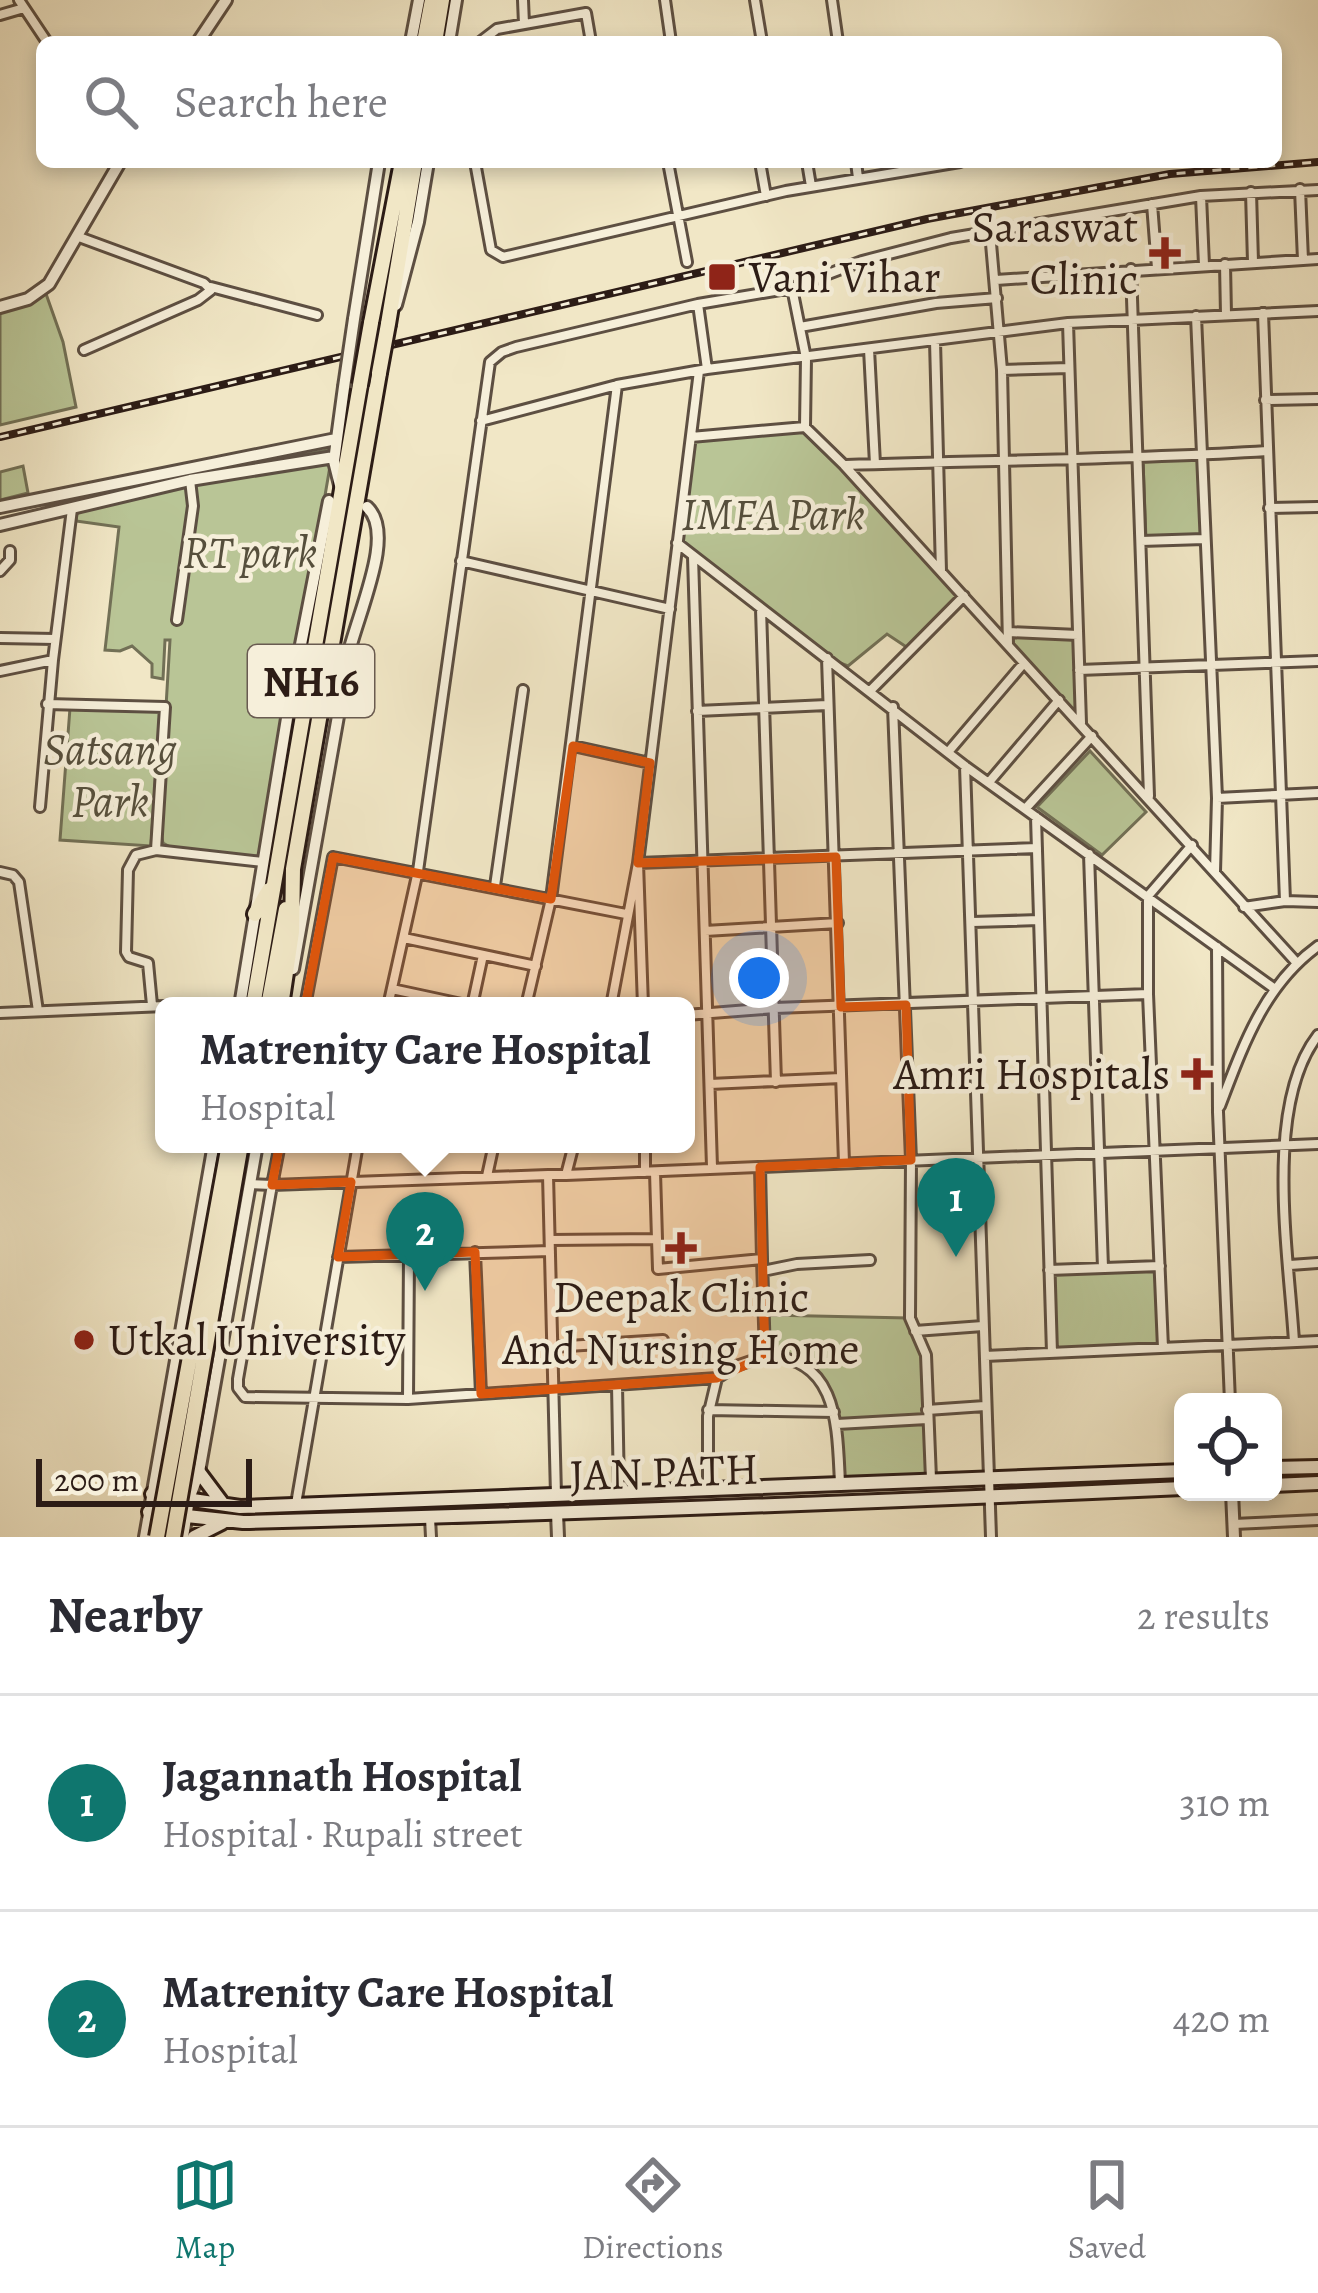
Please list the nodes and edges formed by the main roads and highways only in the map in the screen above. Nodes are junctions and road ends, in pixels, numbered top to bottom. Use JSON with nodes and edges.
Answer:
{"nodes":[{"id":1,"x":432,"y":0,"type":"edge"},
{"id":2,"x":442,"y":0,"type":"edge"},
{"id":3,"x":425,"y":36,"type":"edge"},
{"id":4,"x":436,"y":36,"type":"edge"},
{"id":5,"x":401,"y":168,"type":"edge"},
{"id":6,"x":415,"y":168,"type":"edge"},
{"id":7,"x":342,"y":668,"type":"road end"},
{"id":8,"x":317,"y":741,"type":"junction"},
{"id":9,"x":293,"y":868,"type":"junction"},
{"id":10,"x":254,"y":997,"type":"edge"},
{"id":11,"x":270,"y":997,"type":"edge"},
{"id":12,"x":284,"y":997,"type":"edge"},
{"id":13,"x":228,"y":1153,"type":"edge"},
{"id":14,"x":239,"y":1153,"type":"edge"},
{"id":15,"x":1318,"y":1467,"type":"edge"},
{"id":16,"x":1282,"y":1468,"type":"edge"},
{"id":17,"x":1174,"y":1471,"type":"edge"},
{"id":18,"x":199,"y":1472,"type":"road end"},
{"id":19,"x":1318,"y":1483,"type":"edge"},
{"id":20,"x":1282,"y":1485,"type":"edge"},
{"id":21,"x":1174,"y":1489,"type":"edge"},
{"id":22,"x":152,"y":1494,"type":"road end"},
{"id":23,"x":223,"y":1504,"type":"junction"},
{"id":24,"x":149,"y":1512,"type":"road end"},
{"id":25,"x":223,"y":1522,"type":"junction"},
{"id":26,"x":243,"y":1530,"type":"edge"},
{"id":27,"x":157,"y":1537,"type":"edge"},
{"id":28,"x":173,"y":1537,"type":"edge"},
{"id":29,"x":194,"y":1537,"type":"edge"}],
"edges":[{"from":1,"to":3,"type":"highway"},
{"from":2,"to":4,"type":"highway"},
{"from":5,"to":10,"type":"highway","number":"NH16","bridge":true},
{"from":6,"to":8,"type":"highway","number":"NH16","bridge":true},
{"from":7,"to":8,"type":"highway"},
{"from":8,"to":9,"type":"highway","number":"NH16"},
{"from":9,"to":11,"type":"highway","number":"NH16"},
{"from":9,"to":12,"type":"highway"},
{"from":13,"to":27,"type":"highway","bridge":true},
{"from":14,"to":28,"type":"highway","bridge":true},
{"from":15,"to":16,"type":"main road"},
{"from":17,"to":23,"type":"main road","name":"JAN PATH"},
{"from":18,"to":23,"type":"main road"},
{"from":19,"to":20,"type":"main road"},
{"from":21,"to":26,"type":"main road","name":"JAN PATH"},
{"from":22,"to":23,"type":"main road","name":"JAN PATH"},
{"from":24,"to":25,"type":"main road","name":"JAN PATH"},
{"from":25,"to":26,"type":"main road","name":"JAN PATH"},
{"from":25,"to":29,"type":"main road"}]}
